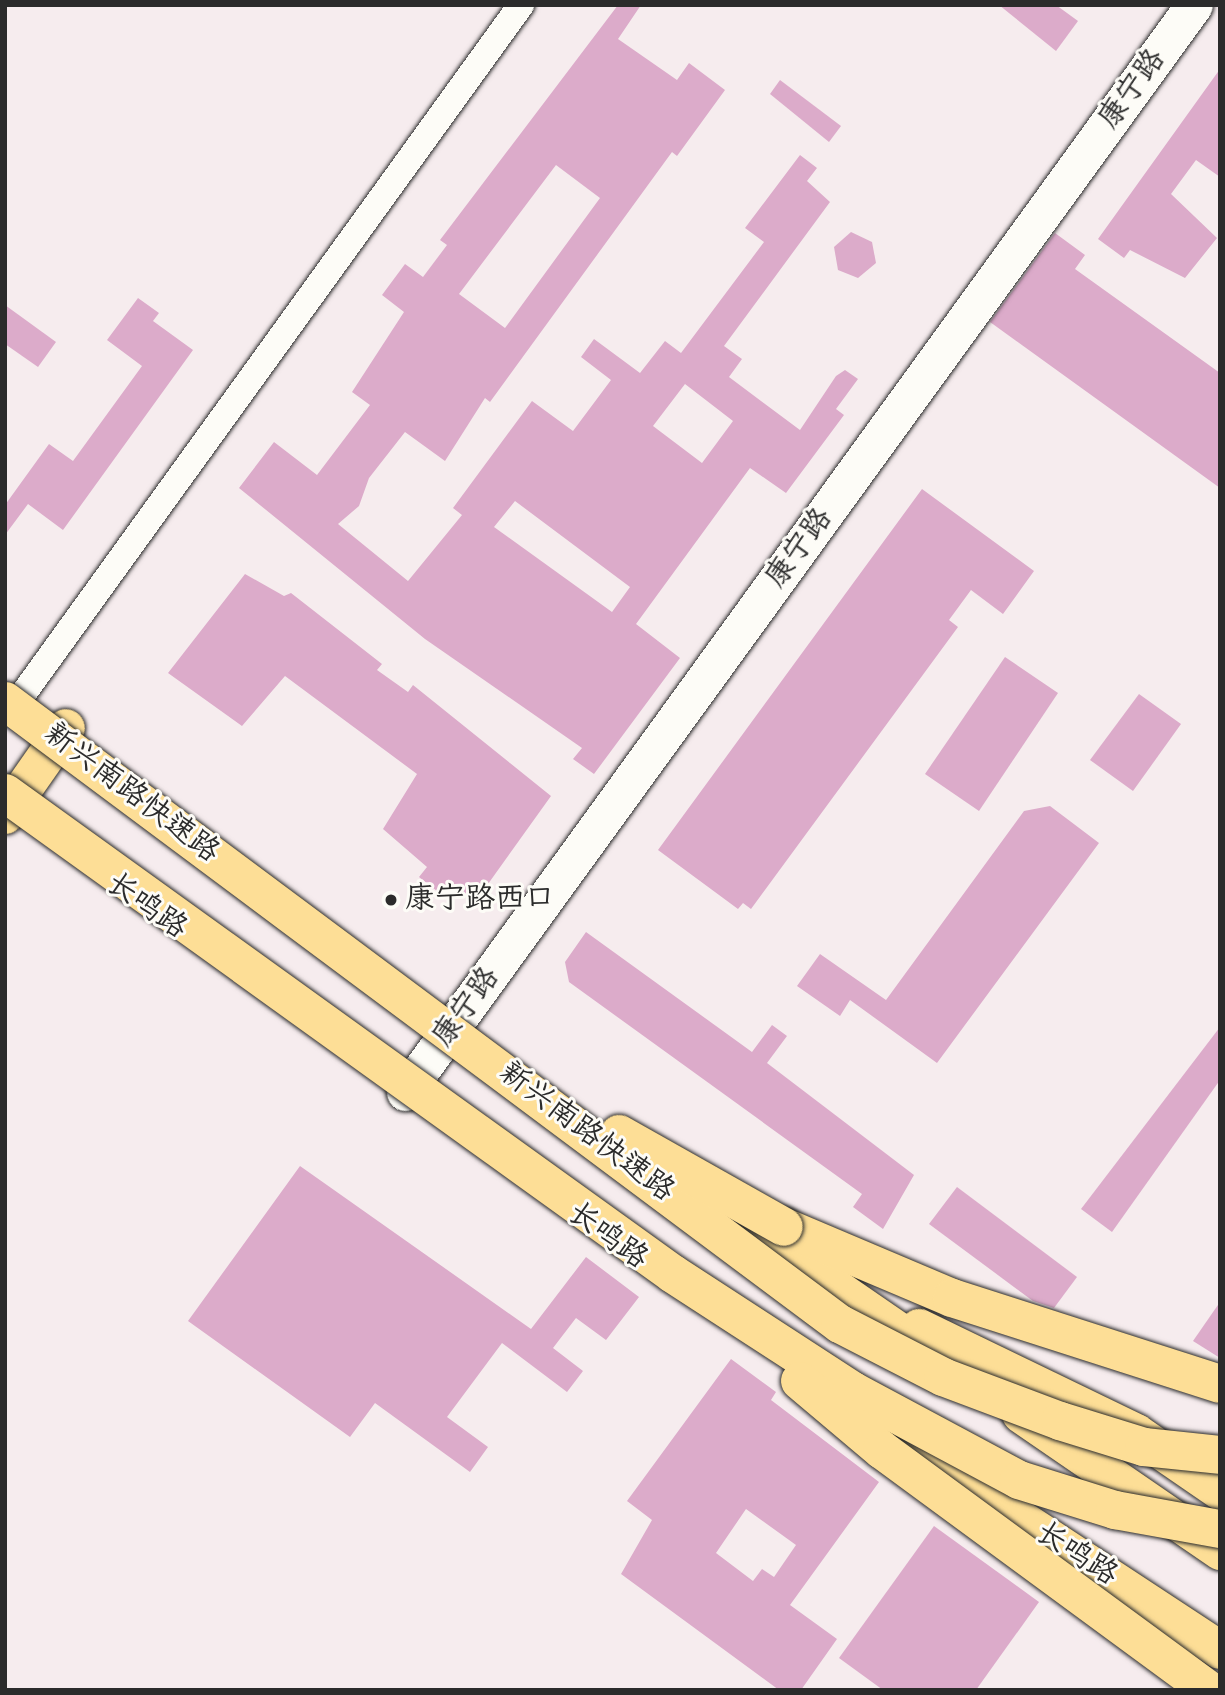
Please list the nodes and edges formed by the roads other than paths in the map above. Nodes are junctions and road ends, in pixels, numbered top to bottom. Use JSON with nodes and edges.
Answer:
{"nodes":[{"id":1,"x":521,"y":5,"type":"edge"},
{"id":2,"x":1194,"y":5,"type":"edge"},
{"id":3,"x":8,"y":699,"type":"edge"},
{"id":4,"x":66,"y":728,"type":"junction"},
{"id":5,"x":6,"y":806,"type":"edge"},
{"id":6,"x":459,"y":1019,"type":"junction"},
{"id":7,"x":503,"y":1070,"type":"junction"},
{"id":8,"x":405,"y":1092,"type":"junction"},
{"id":9,"x":673,"y":1274,"type":"junction"},
{"id":10,"x":822,"y":1282,"type":"junction"},
{"id":11,"x":1220,"y":1384,"type":"edge"},
{"id":12,"x":1220,"y":1455,"type":"edge"},
{"id":13,"x":1220,"y":1491,"type":"edge"},
{"id":14,"x":1220,"y":1529,"type":"edge"},
{"id":15,"x":1220,"y":1551,"type":"edge"},
{"id":16,"x":1220,"y":1650,"type":"edge"},
{"id":17,"x":1209,"y":1690,"type":"edge"}],
"edges":[{"from":1,"to":3,"type":"street"},
{"from":2,"to":6,"type":"street","name":"康宁路"},
{"from":3,"to":4,"type":"main road"},
{"from":3,"to":7,"type":"main road","name":"新兴南路快速路","bridge":true},
{"from":4,"to":5,"type":"main road"},
{"from":4,"to":6,"type":"main road"},
{"from":5,"to":8,"type":"main road","name":"长鸣路"},
{"from":5,"to":9,"type":"main road","name":"新兴南路快速路","bridge":true},
{"from":6,"to":8,"type":"street","name":"康宁路"},
{"from":6,"to":10,"type":"main road"},
{"from":7,"to":11,"type":"main road","bridge":true},
{"from":7,"to":12,"type":"main road","name":"新兴南路快速路","bridge":true},
{"from":8,"to":16,"type":"main road","name":"长鸣路"},
{"from":9,"to":14,"type":"main road","name":"新兴南路快速路","bridge":true},
{"from":9,"to":17,"type":"main road","bridge":true},
{"from":10,"to":13,"type":"main road"},
{"from":10,"to":15,"type":"main road"}]}
